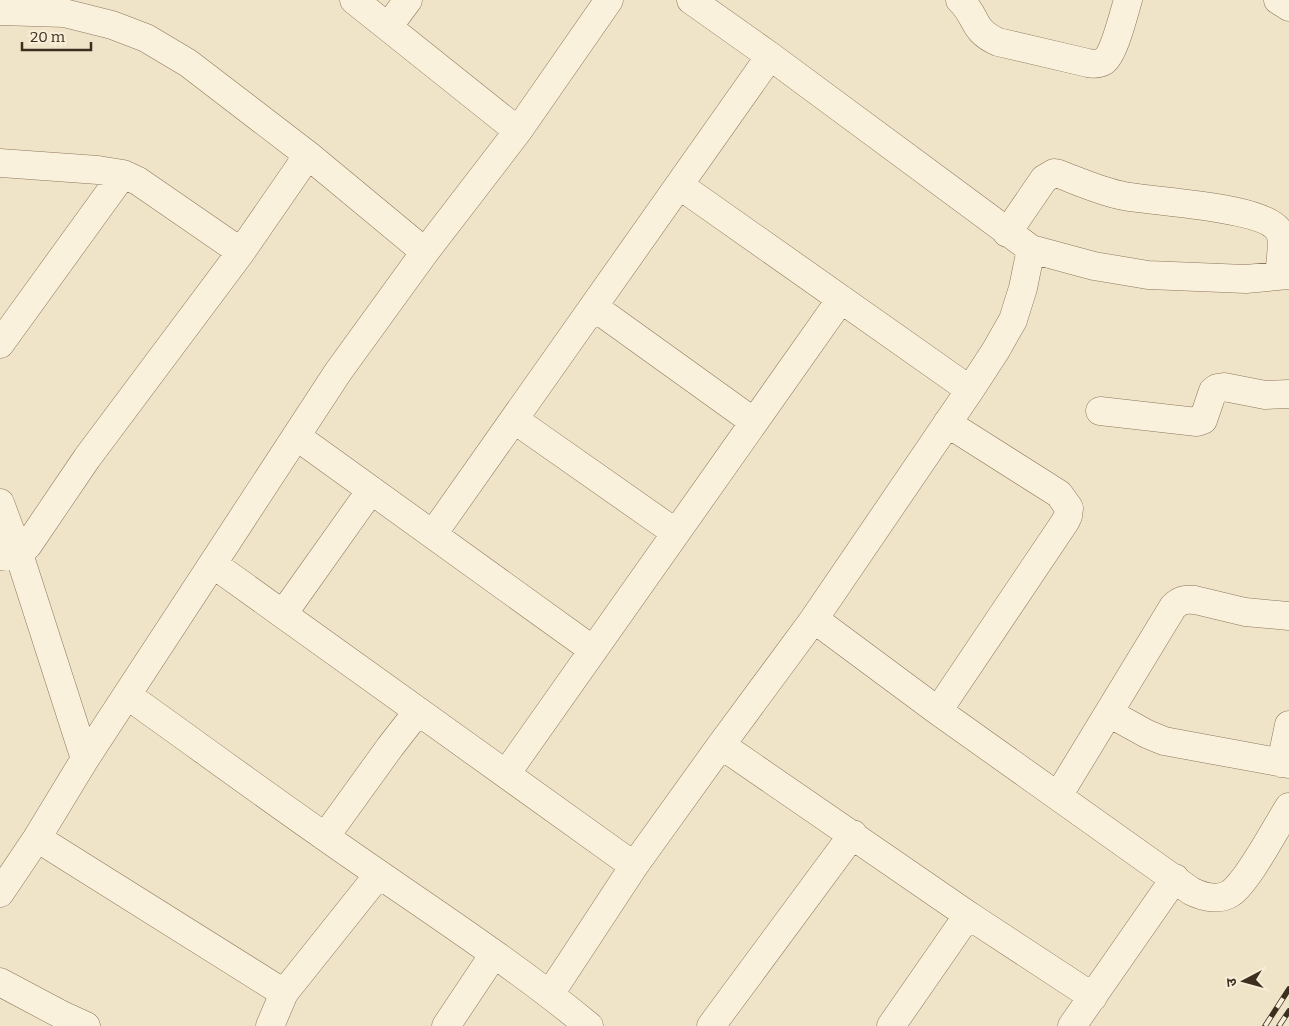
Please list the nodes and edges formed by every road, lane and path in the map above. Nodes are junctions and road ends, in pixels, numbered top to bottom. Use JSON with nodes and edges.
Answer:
{"nodes":[{"id":1,"x":354,"y":0,"type":"edge"},
{"id":2,"x":408,"y":0,"type":"edge"},
{"id":3,"x":609,"y":0,"type":"edge"},
{"id":4,"x":691,"y":0,"type":"edge"},
{"id":5,"x":960,"y":0,"type":"edge"},
{"id":6,"x":1128,"y":0,"type":"edge"},
{"id":7,"x":1278,"y":0,"type":"edge"},
{"id":8,"x":1289,"y":8,"type":"edge"},
{"id":9,"x":0,"y":10,"type":"edge"},
{"id":10,"x":388,"y":27,"type":"junction"},
{"id":11,"x":770,"y":56,"type":"junction"},
{"id":12,"x":518,"y":131,"type":"junction"},
{"id":13,"x":308,"y":156,"type":"junction"},
{"id":14,"x":0,"y":163,"type":"edge"},
{"id":15,"x":123,"y":174,"type":"junction"},
{"id":16,"x":679,"y":185,"type":"junction"},
{"id":17,"x":1007,"y":233,"type":"junction"},
{"id":18,"x":1031,"y":249,"type":"junction"},
{"id":19,"x":241,"y":252,"type":"junction"},
{"id":20,"x":425,"y":252,"type":"junction"},
{"id":21,"x":1284,"y":275,"type":"edge"},
{"id":22,"x":841,"y":299,"type":"junction"},
{"id":23,"x":594,"y":306,"type":"junction"},
{"id":24,"x":0,"y":344,"type":"edge"},
{"id":25,"x":970,"y":390,"type":"junction"},
{"id":26,"x":1289,"y":394,"type":"edge"},
{"id":27,"x":1100,"y":411,"type":"dead end"},
{"id":28,"x":515,"y":420,"type":"junction"},
{"id":29,"x":754,"y":422,"type":"junction"},
{"id":30,"x":948,"y":423,"type":"junction"},
{"id":31,"x":296,"y":436,"type":"junction"},
{"id":32,"x":371,"y":490,"type":"junction"},
{"id":33,"x":0,"y":502,"type":"edge"},
{"id":34,"x":676,"y":533,"type":"junction"},
{"id":35,"x":433,"y":534,"type":"junction"},
{"id":36,"x":10,"y":555,"type":"edge"},
{"id":37,"x":213,"y":564,"type":"junction"},
{"id":38,"x":283,"y":614,"type":"junction"},
{"id":39,"x":1289,"y":616,"type":"edge"},
{"id":40,"x":814,"y":619,"type":"junction"},
{"id":41,"x":593,"y":650,"type":"junction"},
{"id":42,"x":127,"y":695,"type":"junction"},
{"id":43,"x":418,"y":711,"type":"junction"},
{"id":44,"x":938,"y":711,"type":"junction"},
{"id":45,"x":1109,"y":713,"type":"junction"},
{"id":46,"x":1289,"y":725,"type":"edge"},
{"id":47,"x":721,"y":745,"type":"junction"},
{"id":48,"x":86,"y":759,"type":"junction"},
{"id":49,"x":1285,"y":763,"type":"edge"},
{"id":50,"x":506,"y":774,"type":"junction"},
{"id":51,"x":1058,"y":796,"type":"junction"},
{"id":52,"x":1289,"y":807,"type":"edge"},
{"id":53,"x":853,"y":834,"type":"junction"},
{"id":54,"x":325,"y":837,"type":"junction"},
{"id":55,"x":38,"y":838,"type":"junction"},
{"id":56,"x":634,"y":866,"type":"junction"},
{"id":57,"x":379,"y":874,"type":"junction"},
{"id":58,"x":1174,"y":878,"type":"junction"},
{"id":59,"x":0,"y":893,"type":"edge"},
{"id":60,"x":968,"y":915,"type":"junction"},
{"id":61,"x":494,"y":954,"type":"junction"},
{"id":62,"x":0,"y":982,"type":"edge"},
{"id":63,"x":284,"y":993,"type":"junction"},
{"id":64,"x":550,"y":994,"type":"junction"},
{"id":65,"x":1092,"y":997,"type":"junction"},
{"id":66,"x":86,"y":1026,"type":"edge"},
{"id":67,"x":270,"y":1026,"type":"edge"},
{"id":68,"x":446,"y":1026,"type":"edge"},
{"id":69,"x":589,"y":1026,"type":"edge"},
{"id":70,"x":711,"y":1026,"type":"edge"},
{"id":71,"x":891,"y":1026,"type":"edge"},
{"id":72,"x":1072,"y":1026,"type":"edge"}],
"edges":[{"from":1,"to":10,"type":"street"},
{"from":2,"to":10,"type":"street"},
{"from":3,"to":12,"type":"street"},
{"from":4,"to":11,"type":"street"},
{"from":5,"to":6,"type":"street"},
{"from":7,"to":8,"type":"street"},
{"from":9,"to":13,"type":"street"},
{"from":10,"to":12,"type":"street"},
{"from":11,"to":16,"type":"street"},
{"from":11,"to":17,"type":"street"},
{"from":12,"to":20,"type":"street"},
{"from":13,"to":19,"type":"street"},
{"from":13,"to":20,"type":"street"},
{"from":14,"to":15,"type":"street"},
{"from":15,"to":19,"type":"street"},
{"from":15,"to":24,"type":"street"},
{"from":16,"to":22,"type":"street"},
{"from":16,"to":23,"type":"street"},
{"from":17,"to":18,"type":"street"},
{"from":17,"to":21,"type":"street"},
{"from":18,"to":21,"type":"street"},
{"from":18,"to":25,"type":"street"},
{"from":19,"to":36,"type":"street"},
{"from":20,"to":31,"type":"street"},
{"from":22,"to":25,"type":"street"},
{"from":22,"to":29,"type":"street"},
{"from":23,"to":28,"type":"street"},
{"from":23,"to":29,"type":"street"},
{"from":25,"to":30,"type":"street"},
{"from":26,"to":27,"type":"street"},
{"from":28,"to":34,"type":"street"},
{"from":28,"to":35,"type":"street"},
{"from":29,"to":34,"type":"street"},
{"from":30,"to":40,"type":"street"},
{"from":30,"to":44,"type":"street"},
{"from":31,"to":32,"type":"street"},
{"from":31,"to":37,"type":"street"},
{"from":32,"to":35,"type":"street"},
{"from":32,"to":38,"type":"street"},
{"from":33,"to":36,"type":"street"},
{"from":34,"to":41,"type":"street"},
{"from":35,"to":41,"type":"street"},
{"from":36,"to":48,"type":"street"},
{"from":37,"to":38,"type":"street"},
{"from":37,"to":42,"type":"street"},
{"from":38,"to":43,"type":"street"},
{"from":39,"to":45,"type":"street"},
{"from":40,"to":44,"type":"street"},
{"from":40,"to":47,"type":"street"},
{"from":41,"to":50,"type":"street"},
{"from":42,"to":48,"type":"street"},
{"from":42,"to":54,"type":"street"},
{"from":43,"to":50,"type":"street"},
{"from":43,"to":54,"type":"street"},
{"from":44,"to":51,"type":"street"},
{"from":45,"to":49,"type":"street"},
{"from":45,"to":51,"type":"street"},
{"from":46,"to":49,"type":"street"},
{"from":47,"to":53,"type":"street"},
{"from":47,"to":56,"type":"street"},
{"from":48,"to":55,"type":"street"},
{"from":50,"to":56,"type":"street"},
{"from":51,"to":58,"type":"street"},
{"from":52,"to":58,"type":"street"},
{"from":53,"to":60,"type":"street"},
{"from":53,"to":70,"type":"street"},
{"from":54,"to":57,"type":"street"},
{"from":55,"to":59,"type":"street"},
{"from":55,"to":63,"type":"street"},
{"from":56,"to":64,"type":"street"},
{"from":57,"to":61,"type":"street"},
{"from":57,"to":63,"type":"street"},
{"from":58,"to":65,"type":"street"},
{"from":60,"to":65,"type":"street"},
{"from":60,"to":71,"type":"street"},
{"from":61,"to":64,"type":"street"},
{"from":61,"to":68,"type":"street"},
{"from":62,"to":66,"type":"street"},
{"from":63,"to":67,"type":"street"},
{"from":64,"to":69,"type":"street"},
{"from":65,"to":72,"type":"street"}]}
